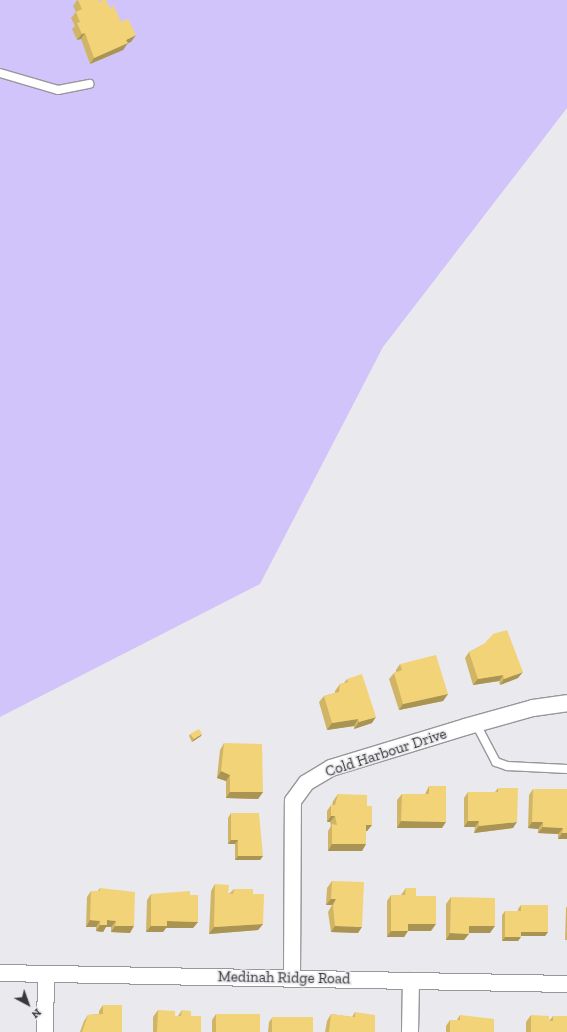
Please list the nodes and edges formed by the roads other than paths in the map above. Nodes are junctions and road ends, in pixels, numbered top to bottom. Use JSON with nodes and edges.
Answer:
{"nodes":[{"id":1,"x":0,"y":73,"type":"edge"},
{"id":2,"x":89,"y":84,"type":"dead end"},
{"id":3,"x":567,"y":703,"type":"edge"},
{"id":4,"x":476,"y":724,"type":"junction"},
{"id":5,"x":567,"y":769,"type":"edge"},
{"id":6,"x":0,"y":974,"type":"edge"},
{"id":7,"x":46,"y":974,"type":"junction"},
{"id":8,"x":292,"y":978,"type":"junction"},
{"id":9,"x":411,"y":981,"type":"junction"},
{"id":10,"x":567,"y":984,"type":"edge"},
{"id":11,"x":45,"y":1032,"type":"edge"},
{"id":12,"x":410,"y":1032,"type":"edge"}],
"edges":[{"from":1,"to":2,"type":"lane"},
{"from":3,"to":4,"type":"street","name":"Cold Harbour Drive"},
{"from":4,"to":5,"type":"lane"},
{"from":4,"to":8,"type":"street","name":"Cold Harbour Drive"},
{"from":6,"to":7,"type":"street","name":"Medinah Ridge Road"},
{"from":7,"to":8,"type":"street","name":"Medinah Ridge Road"},
{"from":7,"to":11,"type":"street"},
{"from":8,"to":9,"type":"street","name":"Medinah Ridge Road"},
{"from":9,"to":10,"type":"street","name":"Medinah Ridge Road"},
{"from":9,"to":12,"type":"street"}]}
